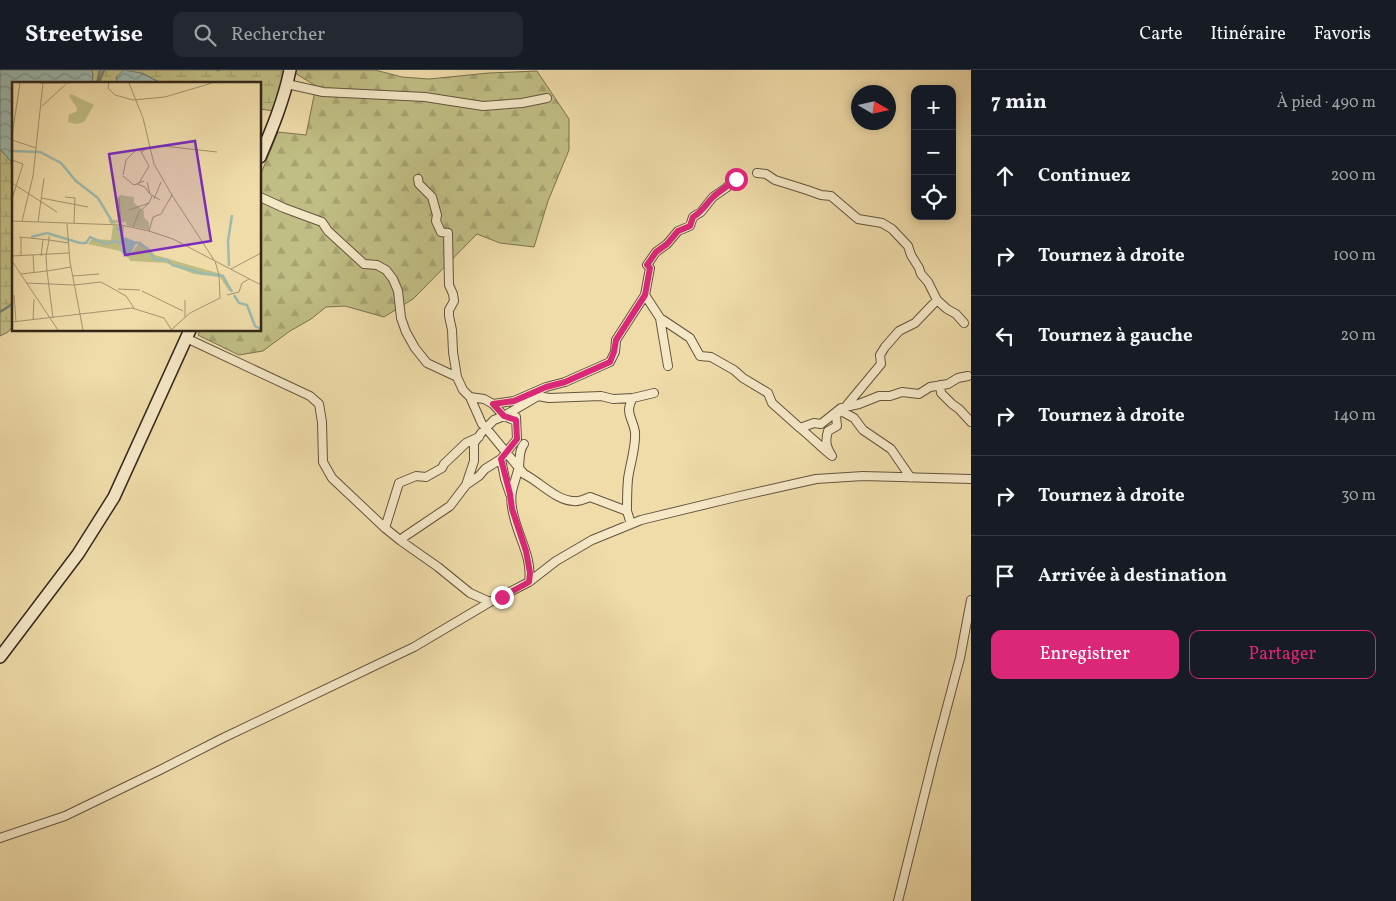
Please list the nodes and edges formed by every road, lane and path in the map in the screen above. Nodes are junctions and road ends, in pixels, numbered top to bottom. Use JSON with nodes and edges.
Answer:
{"nodes":[{"id":1,"x":290,"y":70,"type":"edge"},
{"id":2,"x":287,"y":84,"type":"junction"},
{"id":3,"x":547,"y":98,"type":"dead end"},
{"id":4,"x":261,"y":155,"type":"edge"},
{"id":5,"x":757,"y":173,"type":"dead end"},
{"id":6,"x":742,"y":176,"type":"dead end"},
{"id":7,"x":418,"y":179,"type":"dead end"},
{"id":8,"x":261,"y":197,"type":"edge"},
{"id":9,"x":645,"y":295,"type":"junction"},
{"id":10,"x":937,"y":300,"type":"junction"},
{"id":11,"x":660,"y":318,"type":"junction"},
{"id":12,"x":964,"y":324,"type":"dead end"},
{"id":13,"x":188,"y":334,"type":"edge"},
{"id":14,"x":668,"y":366,"type":"dead end"},
{"id":15,"x":968,"y":376,"type":"dead end"},
{"id":16,"x":457,"y":377,"type":"junction"},
{"id":17,"x":940,"y":385,"type":"junction"},
{"id":18,"x":654,"y":393,"type":"dead end"},
{"id":19,"x":470,"y":397,"type":"junction"},
{"id":20,"x":633,"y":398,"type":"junction"},
{"id":21,"x":493,"y":404,"type":"junction"},
{"id":22,"x":844,"y":406,"type":"junction"},
{"id":23,"x":516,"y":408,"type":"junction"},
{"id":24,"x":504,"y":416,"type":"junction"},
{"id":25,"x":516,"y":420,"type":"junction"},
{"id":26,"x":971,"y":422,"type":"edge"},
{"id":27,"x":484,"y":426,"type":"junction"},
{"id":28,"x":800,"y":428,"type":"junction"},
{"id":29,"x":478,"y":438,"type":"junction"},
{"id":30,"x":524,"y":444,"type":"dead end"},
{"id":31,"x":504,"y":456,"type":"junction"},
{"id":32,"x":519,"y":467,"type":"junction"},
{"id":33,"x":911,"y":478,"type":"junction"},
{"id":34,"x":971,"y":479,"type":"edge"},
{"id":35,"x":466,"y":486,"type":"junction"},
{"id":36,"x":510,"y":494,"type":"junction"},
{"id":37,"x":627,"y":511,"type":"junction"},
{"id":38,"x":631,"y":524,"type":"junction"},
{"id":39,"x":385,"y":528,"type":"junction"},
{"id":40,"x":401,"y":541,"type":"junction"},
{"id":41,"x":529,"y":582,"type":"junction"},
{"id":42,"x":971,"y":600,"type":"edge"},
{"id":43,"x":490,"y":602,"type":"junction"},
{"id":44,"x":0,"y":657,"type":"edge"},
{"id":45,"x":0,"y":838,"type":"edge"},
{"id":46,"x":898,"y":901,"type":"edge"}],
"edges":[{"from":1,"to":2,"type":"main road"},
{"from":2,"to":3,"type":"street"},
{"from":2,"to":4,"type":"main road"},
{"from":5,"to":10,"type":"street"},
{"from":6,"to":9,"type":"street"},
{"from":7,"to":16,"type":"street"},
{"from":8,"to":16,"type":"street"},
{"from":9,"to":11,"type":"street"},
{"from":9,"to":21,"type":"street"},
{"from":10,"to":12,"type":"street"},
{"from":10,"to":22,"type":"street"},
{"from":11,"to":14,"type":"street"},
{"from":11,"to":28,"type":"street"},
{"from":13,"to":39,"type":"street"},
{"from":13,"to":44,"type":"main road"},
{"from":15,"to":17,"type":"street"},
{"from":16,"to":19,"type":"street"},
{"from":17,"to":22,"type":"street"},
{"from":17,"to":26,"type":"street"},
{"from":18,"to":20,"type":"street"},
{"from":19,"to":21,"type":"street"},
{"from":19,"to":27,"type":"street"},
{"from":20,"to":23,"type":"street"},
{"from":20,"to":37,"type":"street"},
{"from":21,"to":24,"type":"street"},
{"from":22,"to":28,"type":"street"},
{"from":22,"to":28,"type":"street"},
{"from":22,"to":33,"type":"street"},
{"from":23,"to":24,"type":"street"},
{"from":23,"to":25,"type":"street"},
{"from":24,"to":25,"type":"street"},
{"from":24,"to":27,"type":"street"},
{"from":25,"to":31,"type":"street"},
{"from":27,"to":29,"type":"street"},
{"from":27,"to":31,"type":"street"},
{"from":29,"to":35,"type":"street"},
{"from":29,"to":39,"type":"street"},
{"from":30,"to":32,"type":"street"},
{"from":31,"to":32,"type":"street"},
{"from":31,"to":35,"type":"street"},
{"from":31,"to":36,"type":"street"},
{"from":32,"to":36,"type":"street"},
{"from":32,"to":37,"type":"street"},
{"from":33,"to":34,"type":"street"},
{"from":33,"to":38,"type":"street"},
{"from":35,"to":40,"type":"street"},
{"from":36,"to":41,"type":"street"},
{"from":37,"to":38,"type":"street"},
{"from":38,"to":41,"type":"street"},
{"from":39,"to":40,"type":"street"},
{"from":40,"to":43,"type":"street"},
{"from":41,"to":43,"type":"street"},
{"from":42,"to":46,"type":"street"},
{"from":43,"to":45,"type":"street"}]}
